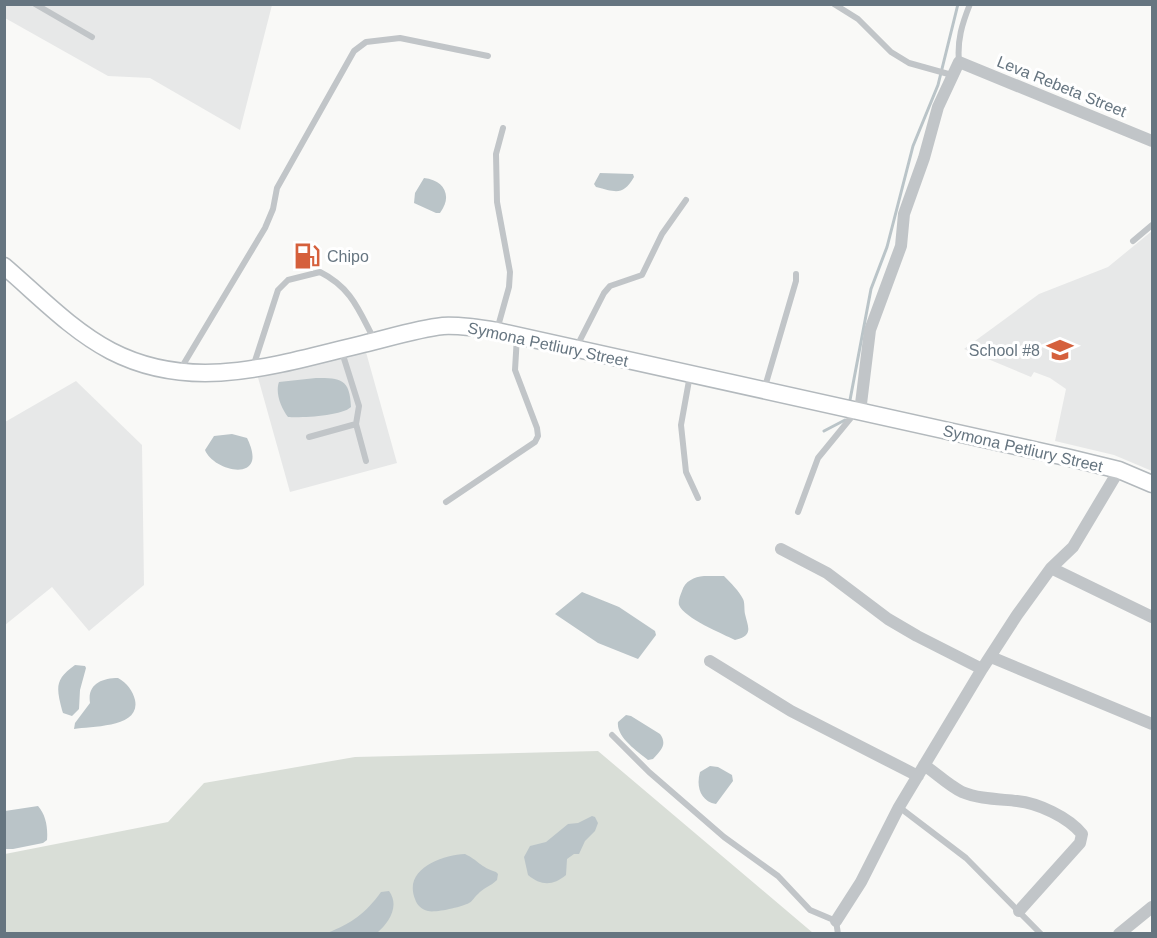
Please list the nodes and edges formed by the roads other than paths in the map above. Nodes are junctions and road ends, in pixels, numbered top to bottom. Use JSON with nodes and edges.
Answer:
{"nodes":[{"id":1,"x":35,"y":4,"type":"edge"},
{"id":2,"x":834,"y":4,"type":"edge"},
{"id":3,"x":970,"y":4,"type":"edge"},
{"id":4,"x":44,"y":6,"type":"edge"},
{"id":5,"x":92,"y":37,"type":"dead end"},
{"id":6,"x":488,"y":56,"type":"dead end"},
{"id":7,"x":959,"y":62,"type":"junction"},
{"id":8,"x":950,"y":74,"type":"junction"},
{"id":9,"x":503,"y":128,"type":"dead end"},
{"id":10,"x":1152,"y":141,"type":"edge"},
{"id":11,"x":686,"y":200,"type":"dead end"},
{"id":12,"x":1152,"y":225,"type":"edge"},
{"id":13,"x":1133,"y":241,"type":"dead end"},
{"id":14,"x":4,"y":266,"type":"edge"},
{"id":15,"x":796,"y":274,"type":"dead end"},
{"id":16,"x":497,"y":331,"type":"junction"},
{"id":17,"x":517,"y":336,"type":"junction"},
{"id":18,"x":375,"y":341,"type":"junction"},
{"id":19,"x":341,"y":349,"type":"junction"},
{"id":20,"x":576,"y":349,"type":"junction"},
{"id":21,"x":252,"y":369,"type":"junction"},
{"id":22,"x":178,"y":373,"type":"junction"},
{"id":23,"x":690,"y":374,"type":"junction"},
{"id":24,"x":764,"y":391,"type":"junction"},
{"id":25,"x":858,"y":411,"type":"junction"},
{"id":26,"x":356,"y":424,"type":"junction"},
{"id":27,"x":309,"y":437,"type":"dead end"},
{"id":28,"x":366,"y":461,"type":"dead end"},
{"id":29,"x":1119,"y":470,"type":"junction"},
{"id":30,"x":1152,"y":484,"type":"edge"},
{"id":31,"x":698,"y":498,"type":"dead end"},
{"id":32,"x":446,"y":502,"type":"dead end"},
{"id":33,"x":798,"y":512,"type":"dead end"},
{"id":34,"x":781,"y":549,"type":"dead end"},
{"id":35,"x":1051,"y":568,"type":"junction"},
{"id":36,"x":1152,"y":617,"type":"edge"},
{"id":37,"x":991,"y":657,"type":"junction"},
{"id":38,"x":710,"y":661,"type":"dead end"},
{"id":39,"x":982,"y":669,"type":"junction"},
{"id":40,"x":1152,"y":724,"type":"edge"},
{"id":41,"x":612,"y":735,"type":"dead end"},
{"id":42,"x":921,"y":770,"type":"junction"},
{"id":43,"x":899,"y":807,"type":"junction"},
{"id":44,"x":1152,"y":907,"type":"edge"},
{"id":45,"x":1019,"y":911,"type":"junction"},
{"id":46,"x":837,"y":927,"type":"edge"},
{"id":47,"x":1041,"y":933,"type":"edge"},
{"id":48,"x":1119,"y":933,"type":"edge"}],
"edges":[{"from":1,"to":4,"type":"lane"},
{"from":2,"to":8,"type":"lane"},
{"from":3,"to":7,"type":"lane"},
{"from":4,"to":5,"type":"lane"},
{"from":6,"to":22,"type":"lane"},
{"from":7,"to":8,"type":"street"},
{"from":7,"to":10,"type":"street","name":"Leva Rebeta Street"},
{"from":8,"to":25,"type":"street"},
{"from":9,"to":16,"type":"lane"},
{"from":11,"to":20,"type":"lane"},
{"from":12,"to":13,"type":"lane"},
{"from":14,"to":22,"type":"main road","name":"Symona Petliury Street"},
{"from":15,"to":24,"type":"lane"},
{"from":16,"to":17,"type":"main road","name":"Symona Petliury Street"},
{"from":16,"to":18,"type":"main road","name":"Symona Petliury Street"},
{"from":17,"to":20,"type":"main road","name":"Symona Petliury Street"},
{"from":17,"to":32,"type":"lane"},
{"from":18,"to":19,"type":"main road","name":"Symona Petliury Street"},
{"from":18,"to":21,"type":"lane"},
{"from":19,"to":21,"type":"main road","name":"Symona Petliury Street"},
{"from":19,"to":26,"type":"lane"},
{"from":20,"to":23,"type":"main road","name":"Symona Petliury Street"},
{"from":21,"to":22,"type":"main road","name":"Symona Petliury Street"},
{"from":23,"to":24,"type":"main road","name":"Symona Petliury Street"},
{"from":23,"to":31,"type":"lane"},
{"from":24,"to":25,"type":"main road","name":"Symona Petliury Street"},
{"from":25,"to":29,"type":"main road","name":"Symona Petliury Street"},
{"from":25,"to":33,"type":"lane"},
{"from":26,"to":27,"type":"lane"},
{"from":26,"to":28,"type":"lane"},
{"from":29,"to":30,"type":"main road","name":"Symona Petliury Street"},
{"from":29,"to":35,"type":"street","name":"Symona Petliury Street"},
{"from":34,"to":39,"type":"street"},
{"from":35,"to":36,"type":"street"},
{"from":35,"to":37,"type":"street","name":"Symona Petliury Street"},
{"from":37,"to":39,"type":"street","name":"Symona Petliury Street"},
{"from":37,"to":40,"type":"street"},
{"from":38,"to":42,"type":"street"},
{"from":39,"to":42,"type":"street","name":"Symona Petliury Street"},
{"from":41,"to":46,"type":"lane"},
{"from":42,"to":43,"type":"street","name":"Symona Petliury Street"},
{"from":42,"to":45,"type":"street"},
{"from":43,"to":45,"type":"lane"},
{"from":43,"to":46,"type":"street","name":"Symona Petliury Street"},
{"from":44,"to":48,"type":"street"},
{"from":45,"to":47,"type":"lane"}]}
